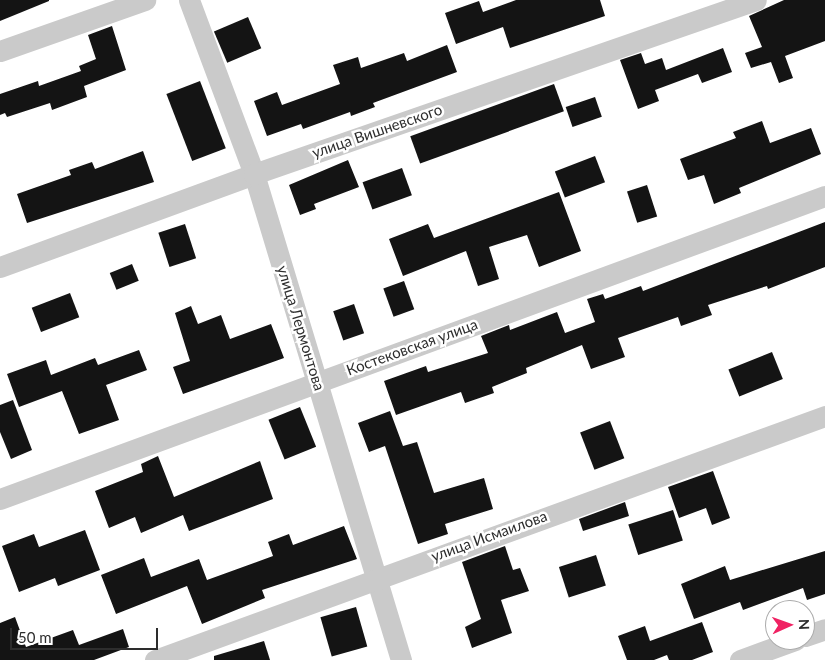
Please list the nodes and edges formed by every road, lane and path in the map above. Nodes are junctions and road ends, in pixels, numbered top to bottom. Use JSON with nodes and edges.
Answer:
{"nodes":[{"id":1,"x":144,"y":0,"type":"edge"},
{"id":2,"x":189,"y":0,"type":"edge"},
{"id":3,"x":756,"y":0,"type":"edge"},
{"id":4,"x":0,"y":51,"type":"edge"},
{"id":5,"x":254,"y":174,"type":"junction"},
{"id":6,"x":825,"y":196,"type":"edge"},
{"id":7,"x":0,"y":267,"type":"edge"},
{"id":8,"x":317,"y":382,"type":"junction"},
{"id":9,"x":825,"y":416,"type":"edge"},
{"id":10,"x":0,"y":499,"type":"edge"},
{"id":11,"x":378,"y":576,"type":"junction"},
{"id":12,"x":768,"y":650,"type":"edge"},
{"id":13,"x":155,"y":660,"type":"edge"},
{"id":14,"x":402,"y":660,"type":"edge"},
{"id":15,"x":740,"y":660,"type":"edge"}],
"edges":[{"from":1,"to":4,"type":"street"},
{"from":2,"to":5,"type":"street","name":"улица Лермонтова"},
{"from":3,"to":5,"type":"street","name":"улица Вишневского"},
{"from":5,"to":7,"type":"street","name":"улица Вишневского"},
{"from":5,"to":8,"type":"street","name":"улица Лермонтова"},
{"from":6,"to":8,"type":"street","name":"Костековская улица"},
{"from":8,"to":10,"type":"street","name":"Костековская улица"},
{"from":8,"to":11,"type":"street","name":"улица Лермонтова"},
{"from":9,"to":11,"type":"street","name":"улица Исмаилова"},
{"from":11,"to":13,"type":"street","name":"улица Исмаилова"},
{"from":11,"to":14,"type":"street","name":"улица Лермонтова"},
{"from":12,"to":15,"type":"street"}]}
